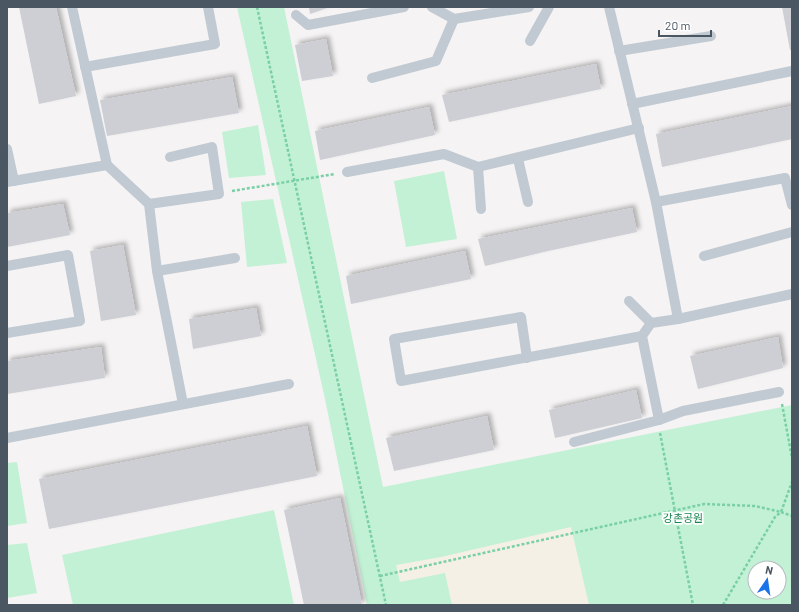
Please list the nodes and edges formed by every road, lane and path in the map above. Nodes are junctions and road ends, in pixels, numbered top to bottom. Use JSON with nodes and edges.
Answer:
{"nodes":[{"id":1,"x":72,"y":7,"type":"edge"},
{"id":2,"x":208,"y":7,"type":"edge"},
{"id":3,"x":257,"y":7,"type":"edge"},
{"id":4,"x":404,"y":7,"type":"edge"},
{"id":5,"x":432,"y":7,"type":"edge"},
{"id":6,"x":529,"y":7,"type":"edge"},
{"id":7,"x":549,"y":7,"type":"edge"},
{"id":8,"x":609,"y":7,"type":"edge"},
{"id":9,"x":373,"y":10,"type":"edge"},
{"id":10,"x":296,"y":15,"type":"dead end"},
{"id":11,"x":454,"y":19,"type":"junction"},
{"id":12,"x":711,"y":36,"type":"dead end"},
{"id":13,"x":530,"y":41,"type":"dead end"},
{"id":14,"x":619,"y":51,"type":"junction"},
{"id":15,"x":86,"y":67,"type":"junction"},
{"id":16,"x":792,"y":71,"type":"edge"},
{"id":17,"x":372,"y":78,"type":"dead end"},
{"id":18,"x":632,"y":104,"type":"junction"},
{"id":19,"x":639,"y":128,"type":"junction"},
{"id":20,"x":7,"y":149,"type":"edge"},
{"id":21,"x":170,"y":157,"type":"dead end"},
{"id":22,"x":518,"y":159,"type":"junction"},
{"id":23,"x":107,"y":165,"type":"junction"},
{"id":24,"x":478,"y":167,"type":"junction"},
{"id":25,"x":347,"y":172,"type":"joint"},
{"id":26,"x":11,"y":182,"type":"edge"},
{"id":27,"x":295,"y":182,"type":"junction"},
{"id":28,"x":219,"y":194,"type":"junction"},
{"id":29,"x":528,"y":202,"type":"dead end"},
{"id":30,"x":656,"y":202,"type":"junction"},
{"id":31,"x":149,"y":204,"type":"junction"},
{"id":32,"x":792,"y":205,"type":"edge"},
{"id":33,"x":481,"y":208,"type":"dead end"},
{"id":34,"x":792,"y":232,"type":"edge"},
{"id":35,"x":704,"y":256,"type":"dead end"},
{"id":36,"x":235,"y":258,"type":"dead end"},
{"id":37,"x":7,"y":266,"type":"edge"},
{"id":38,"x":157,"y":271,"type":"junction"},
{"id":39,"x":792,"y":294,"type":"edge"},
{"id":40,"x":629,"y":301,"type":"dead end"},
{"id":41,"x":678,"y":319,"type":"junction"},
{"id":42,"x":651,"y":323,"type":"junction"},
{"id":43,"x":7,"y":334,"type":"edge"},
{"id":44,"x":642,"y":336,"type":"junction"},
{"id":45,"x":527,"y":358,"type":"junction"},
{"id":46,"x":288,"y":384,"type":"dead end"},
{"id":47,"x":779,"y":392,"type":"joint"},
{"id":48,"x":183,"y":404,"type":"junction"},
{"id":49,"x":659,"y":420,"type":"junction"},
{"id":50,"x":7,"y":438,"type":"edge"},
{"id":51,"x":574,"y":442,"type":"dead end"},
{"id":52,"x":792,"y":458,"type":"edge"},
{"id":53,"x":792,"y":482,"type":"edge"},
{"id":54,"x":674,"y":510,"type":"junction"},
{"id":55,"x":782,"y":512,"type":"junction"},
{"id":56,"x":792,"y":516,"type":"edge"},
{"id":57,"x":380,"y":576,"type":"junction"},
{"id":58,"x":386,"y":605,"type":"edge"},
{"id":59,"x":693,"y":605,"type":"edge"},
{"id":60,"x":722,"y":605,"type":"edge"}],
"edges":[{"from":1,"to":15,"type":"lane"},
{"from":2,"to":15,"type":"lane"},
{"from":3,"to":27,"type":"path"},
{"from":4,"to":9,"type":"lane"},
{"from":5,"to":11,"type":"lane"},
{"from":6,"to":11,"type":"lane"},
{"from":7,"to":13,"type":"lane"},
{"from":8,"to":14,"type":"lane"},
{"from":9,"to":10,"type":"lane"},
{"from":11,"to":17,"type":"lane"},
{"from":12,"to":14,"type":"lane"},
{"from":14,"to":18,"type":"lane"},
{"from":15,"to":23,"type":"lane"},
{"from":16,"to":18,"type":"lane"},
{"from":18,"to":19,"type":"lane"},
{"from":19,"to":22,"type":"lane"},
{"from":19,"to":30,"type":"lane"},
{"from":20,"to":26,"type":"lane"},
{"from":21,"to":28,"type":"lane"},
{"from":22,"to":24,"type":"lane"},
{"from":22,"to":29,"type":"lane"},
{"from":23,"to":26,"type":"lane"},
{"from":23,"to":31,"type":"lane"},
{"from":24,"to":25,"type":"lane"},
{"from":24,"to":33,"type":"lane"},
{"from":25,"to":27,"type":"path"},
{"from":27,"to":28,"type":"path"},
{"from":27,"to":57,"type":"path"},
{"from":28,"to":31,"type":"lane"},
{"from":30,"to":32,"type":"lane"},
{"from":30,"to":41,"type":"lane"},
{"from":31,"to":38,"type":"lane"},
{"from":34,"to":35,"type":"lane"},
{"from":36,"to":38,"type":"lane"},
{"from":37,"to":43,"type":"lane"},
{"from":38,"to":48,"type":"lane"},
{"from":39,"to":41,"type":"lane"},
{"from":40,"to":42,"type":"lane"},
{"from":41,"to":42,"type":"lane"},
{"from":42,"to":44,"type":"lane"},
{"from":44,"to":45,"type":"lane"},
{"from":44,"to":49,"type":"lane"},
{"from":45,"to":45,"type":"lane"},
{"from":46,"to":48,"type":"lane"},
{"from":47,"to":49,"type":"lane"},
{"from":47,"to":52,"type":"path"},
{"from":48,"to":50,"type":"lane"},
{"from":49,"to":51,"type":"lane"},
{"from":49,"to":54,"type":"path"},
{"from":53,"to":55,"type":"path"},
{"from":54,"to":55,"type":"path"},
{"from":54,"to":57,"type":"path"},
{"from":54,"to":59,"type":"path"},
{"from":55,"to":56,"type":"path"},
{"from":55,"to":60,"type":"path"},
{"from":57,"to":58,"type":"path"}]}
